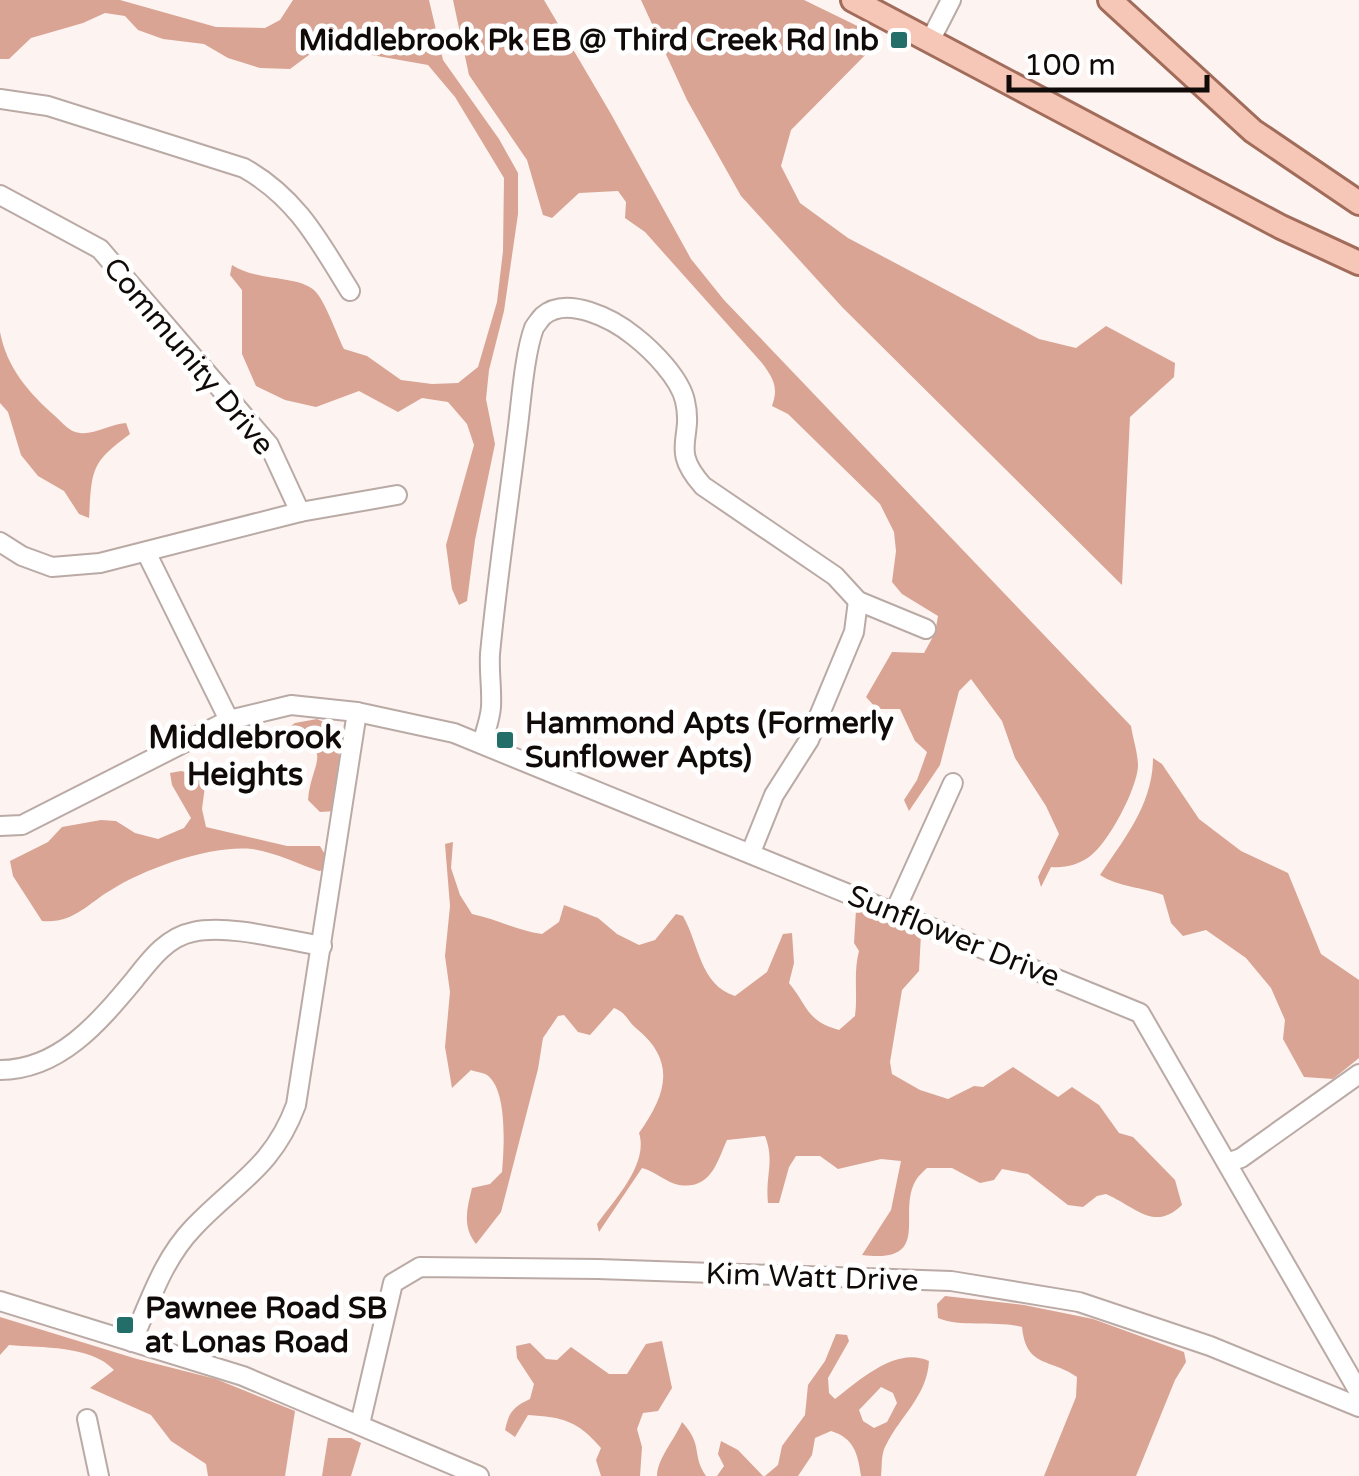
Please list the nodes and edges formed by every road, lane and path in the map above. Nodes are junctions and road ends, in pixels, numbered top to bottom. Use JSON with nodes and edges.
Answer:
{"nodes":[{"id":1,"x":853,"y":0,"type":"edge"},
{"id":2,"x":951,"y":0,"type":"edge"},
{"id":3,"x":1110,"y":0,"type":"edge"},
{"id":4,"x":931,"y":39,"type":"junction"},
{"id":5,"x":0,"y":98,"type":"edge"},
{"id":6,"x":0,"y":195,"type":"edge"},
{"id":7,"x":1359,"y":203,"type":"edge"},
{"id":8,"x":1359,"y":264,"type":"edge"},
{"id":9,"x":350,"y":291,"type":"dead end"},
{"id":10,"x":397,"y":495,"type":"dead end"},
{"id":11,"x":300,"y":512,"type":"junction"},
{"id":12,"x":0,"y":542,"type":"edge"},
{"id":13,"x":146,"y":552,"type":"junction"},
{"id":14,"x":858,"y":601,"type":"junction"},
{"id":15,"x":926,"y":629,"type":"dead end"},
{"id":16,"x":358,"y":712,"type":"junction"},
{"id":17,"x":229,"y":720,"type":"junction"},
{"id":18,"x":482,"y":744,"type":"junction"},
{"id":19,"x":953,"y":783,"type":"dead end"},
{"id":20,"x":0,"y":826,"type":"edge"},
{"id":21,"x":751,"y":852,"type":"junction"},
{"id":22,"x":895,"y":912,"type":"junction"},
{"id":23,"x":322,"y":946,"type":"junction"},
{"id":24,"x":0,"y":1070,"type":"edge"},
{"id":25,"x":1359,"y":1074,"type":"edge"},
{"id":26,"x":1227,"y":1163,"type":"junction"},
{"id":27,"x":0,"y":1301,"type":"edge"},
{"id":28,"x":132,"y":1342,"type":"junction"},
{"id":29,"x":1359,"y":1392,"type":"edge"},
{"id":30,"x":1359,"y":1408,"type":"edge"},
{"id":31,"x":87,"y":1419,"type":"dead end"},
{"id":32,"x":360,"y":1424,"type":"junction"},
{"id":33,"x":99,"y":1476,"type":"edge"},
{"id":34,"x":479,"y":1476,"type":"edge"}],
"edges":[{"from":1,"to":4,"type":"main road"},
{"from":2,"to":4,"type":"street"},
{"from":3,"to":7,"type":"main road"},
{"from":4,"to":8,"type":"main road"},
{"from":5,"to":9,"type":"street"},
{"from":6,"to":11,"type":"street","name":"Community Drive"},
{"from":10,"to":11,"type":"street"},
{"from":11,"to":13,"type":"street"},
{"from":12,"to":13,"type":"street"},
{"from":13,"to":17,"type":"street"},
{"from":14,"to":15,"type":"street"},
{"from":14,"to":18,"type":"street"},
{"from":14,"to":21,"type":"street"},
{"from":16,"to":17,"type":"street","name":"Sunflower Drive"},
{"from":16,"to":18,"type":"street","name":"Sunflower Drive"},
{"from":16,"to":23,"type":"street"},
{"from":17,"to":20,"type":"street","name":"Sunflower Drive"},
{"from":18,"to":21,"type":"street","name":"Sunflower Drive"},
{"from":19,"to":22,"type":"street"},
{"from":21,"to":22,"type":"street","name":"Sunflower Drive"},
{"from":22,"to":26,"type":"street","name":"Sunflower Drive"},
{"from":23,"to":24,"type":"street"},
{"from":23,"to":28,"type":"street"},
{"from":25,"to":26,"type":"street"},
{"from":26,"to":29,"type":"street","name":"Sunflower Drive"},
{"from":27,"to":28,"type":"street"},
{"from":28,"to":32,"type":"street"},
{"from":30,"to":32,"type":"street","name":"Kim Watt Drive"},
{"from":31,"to":33,"type":"street"},
{"from":32,"to":34,"type":"street"}]}
